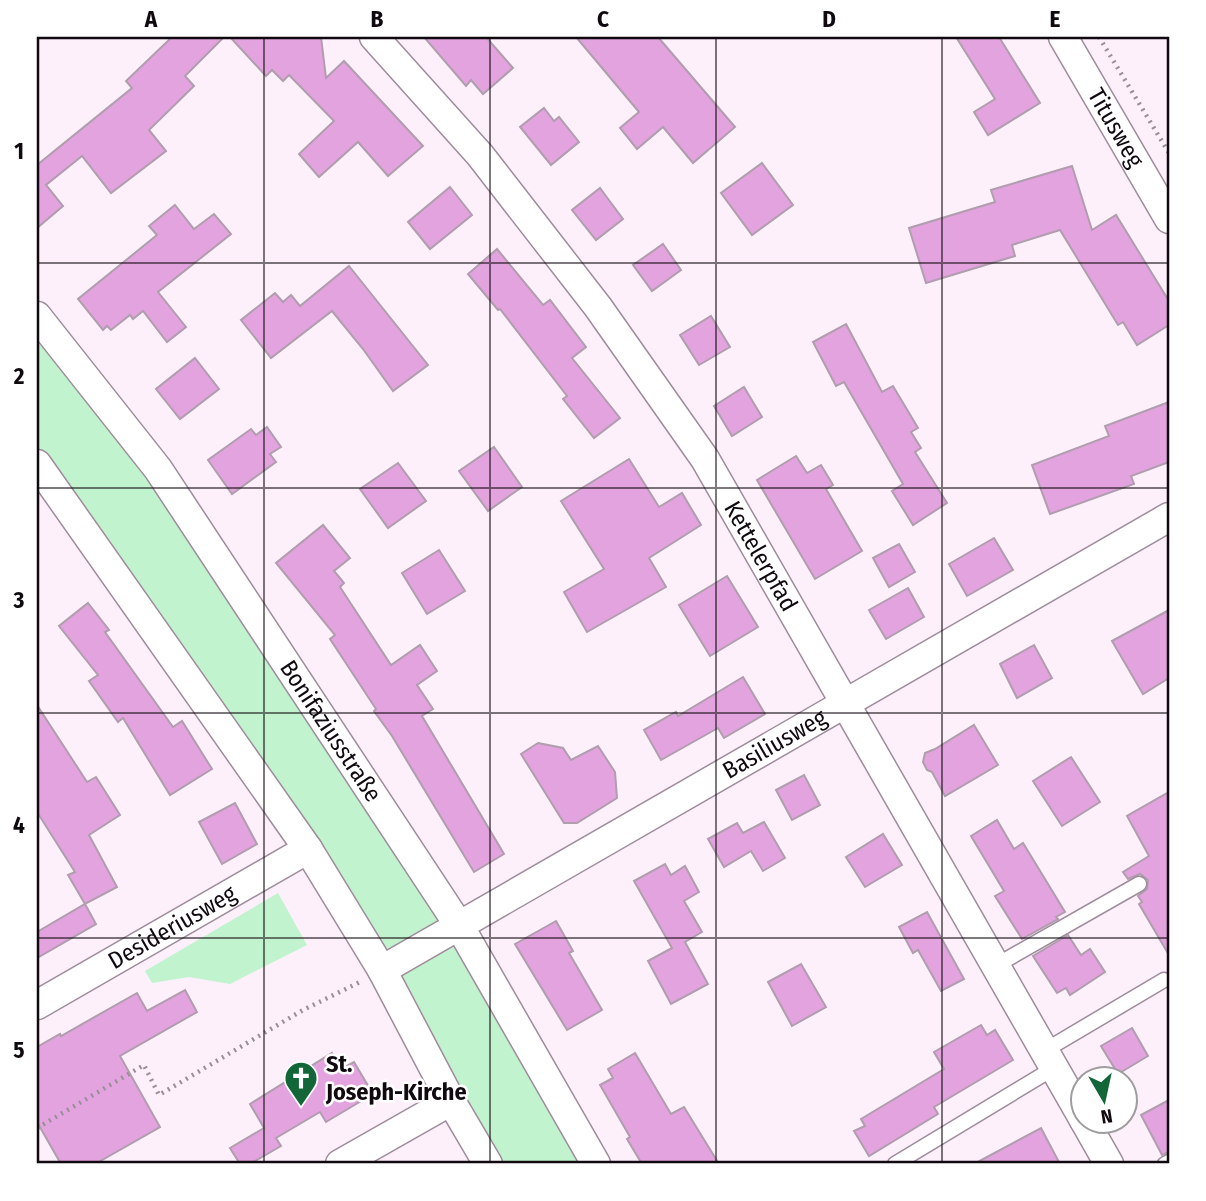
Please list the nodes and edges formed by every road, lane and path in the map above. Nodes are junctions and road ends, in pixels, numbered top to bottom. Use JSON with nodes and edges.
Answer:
{"nodes":[{"id":1,"x":374,"y":37,"type":"edge"},
{"id":2,"x":1063,"y":37,"type":"edge"},
{"id":3,"x":1099,"y":37,"type":"edge"},
{"id":4,"x":1169,"y":153,"type":"edge"},
{"id":5,"x":1169,"y":219,"type":"edge"},
{"id":6,"x":37,"y":316,"type":"edge"},
{"id":7,"x":37,"y":464,"type":"edge"},
{"id":8,"x":1169,"y":517,"type":"edge"},
{"id":9,"x":845,"y":704,"type":"junction"},
{"id":10,"x":308,"y":849,"type":"junction"},
{"id":11,"x":1139,"y":884,"type":"dead end"},
{"id":12,"x":460,"y":927,"type":"junction"},
{"id":13,"x":995,"y":965,"type":"junction"},
{"id":14,"x":382,"y":970,"type":"junction"},
{"id":15,"x":1164,"y":980,"type":"dead end"},
{"id":16,"x":37,"y":1005,"type":"edge"},
{"id":17,"x":1049,"y":1059,"type":"junction"},
{"id":18,"x":1070,"y":1096,"type":"edge"},
{"id":19,"x":452,"y":1101,"type":"junction"},
{"id":20,"x":37,"y":1128,"type":"edge"},
{"id":21,"x":1092,"y":1134,"type":"edge"},
{"id":22,"x":1169,"y":1162,"type":"edge"},
{"id":23,"x":340,"y":1164,"type":"edge"},
{"id":24,"x":488,"y":1164,"type":"edge"},
{"id":25,"x":596,"y":1164,"type":"edge"},
{"id":26,"x":895,"y":1164,"type":"edge"},
{"id":27,"x":1109,"y":1164,"type":"edge"},
{"id":28,"x":1165,"y":1164,"type":"edge"}],
"edges":[{"from":1,"to":9,"type":"street","name":"Kettelerpfad"},
{"from":2,"to":5,"type":"street","name":"Titusweg"},
{"from":3,"to":4,"type":"path"},
{"from":6,"to":12,"type":"street","name":"Bonifaziusstraße"},
{"from":7,"to":10,"type":"street"},
{"from":8,"to":9,"type":"street","name":"Basiliusweg"},
{"from":9,"to":12,"type":"street","name":"Basiliusweg"},
{"from":9,"to":13,"type":"street","name":"Kettelerpfad"},
{"from":10,"to":14,"type":"street"},
{"from":10,"to":16,"type":"street","name":"Desideriusweg"},
{"from":11,"to":13,"type":"lane"},
{"from":12,"to":14,"type":"street","name":"Basiliusweg"},
{"from":12,"to":25,"type":"street","name":"Bonifaziusstraße"},
{"from":13,"to":17,"type":"street","name":"Kettelerpfad"},
{"from":14,"to":19,"type":"street"},
{"from":14,"to":20,"type":"path"},
{"from":15,"to":17,"type":"lane"},
{"from":17,"to":18,"type":"street","name":"Kettelerpfad"},
{"from":17,"to":26,"type":"lane"},
{"from":19,"to":23,"type":"street"},
{"from":19,"to":24,"type":"street"},
{"from":21,"to":27,"type":"street","name":"Kettelerpfad"},
{"from":22,"to":28,"type":"lane"}]}
